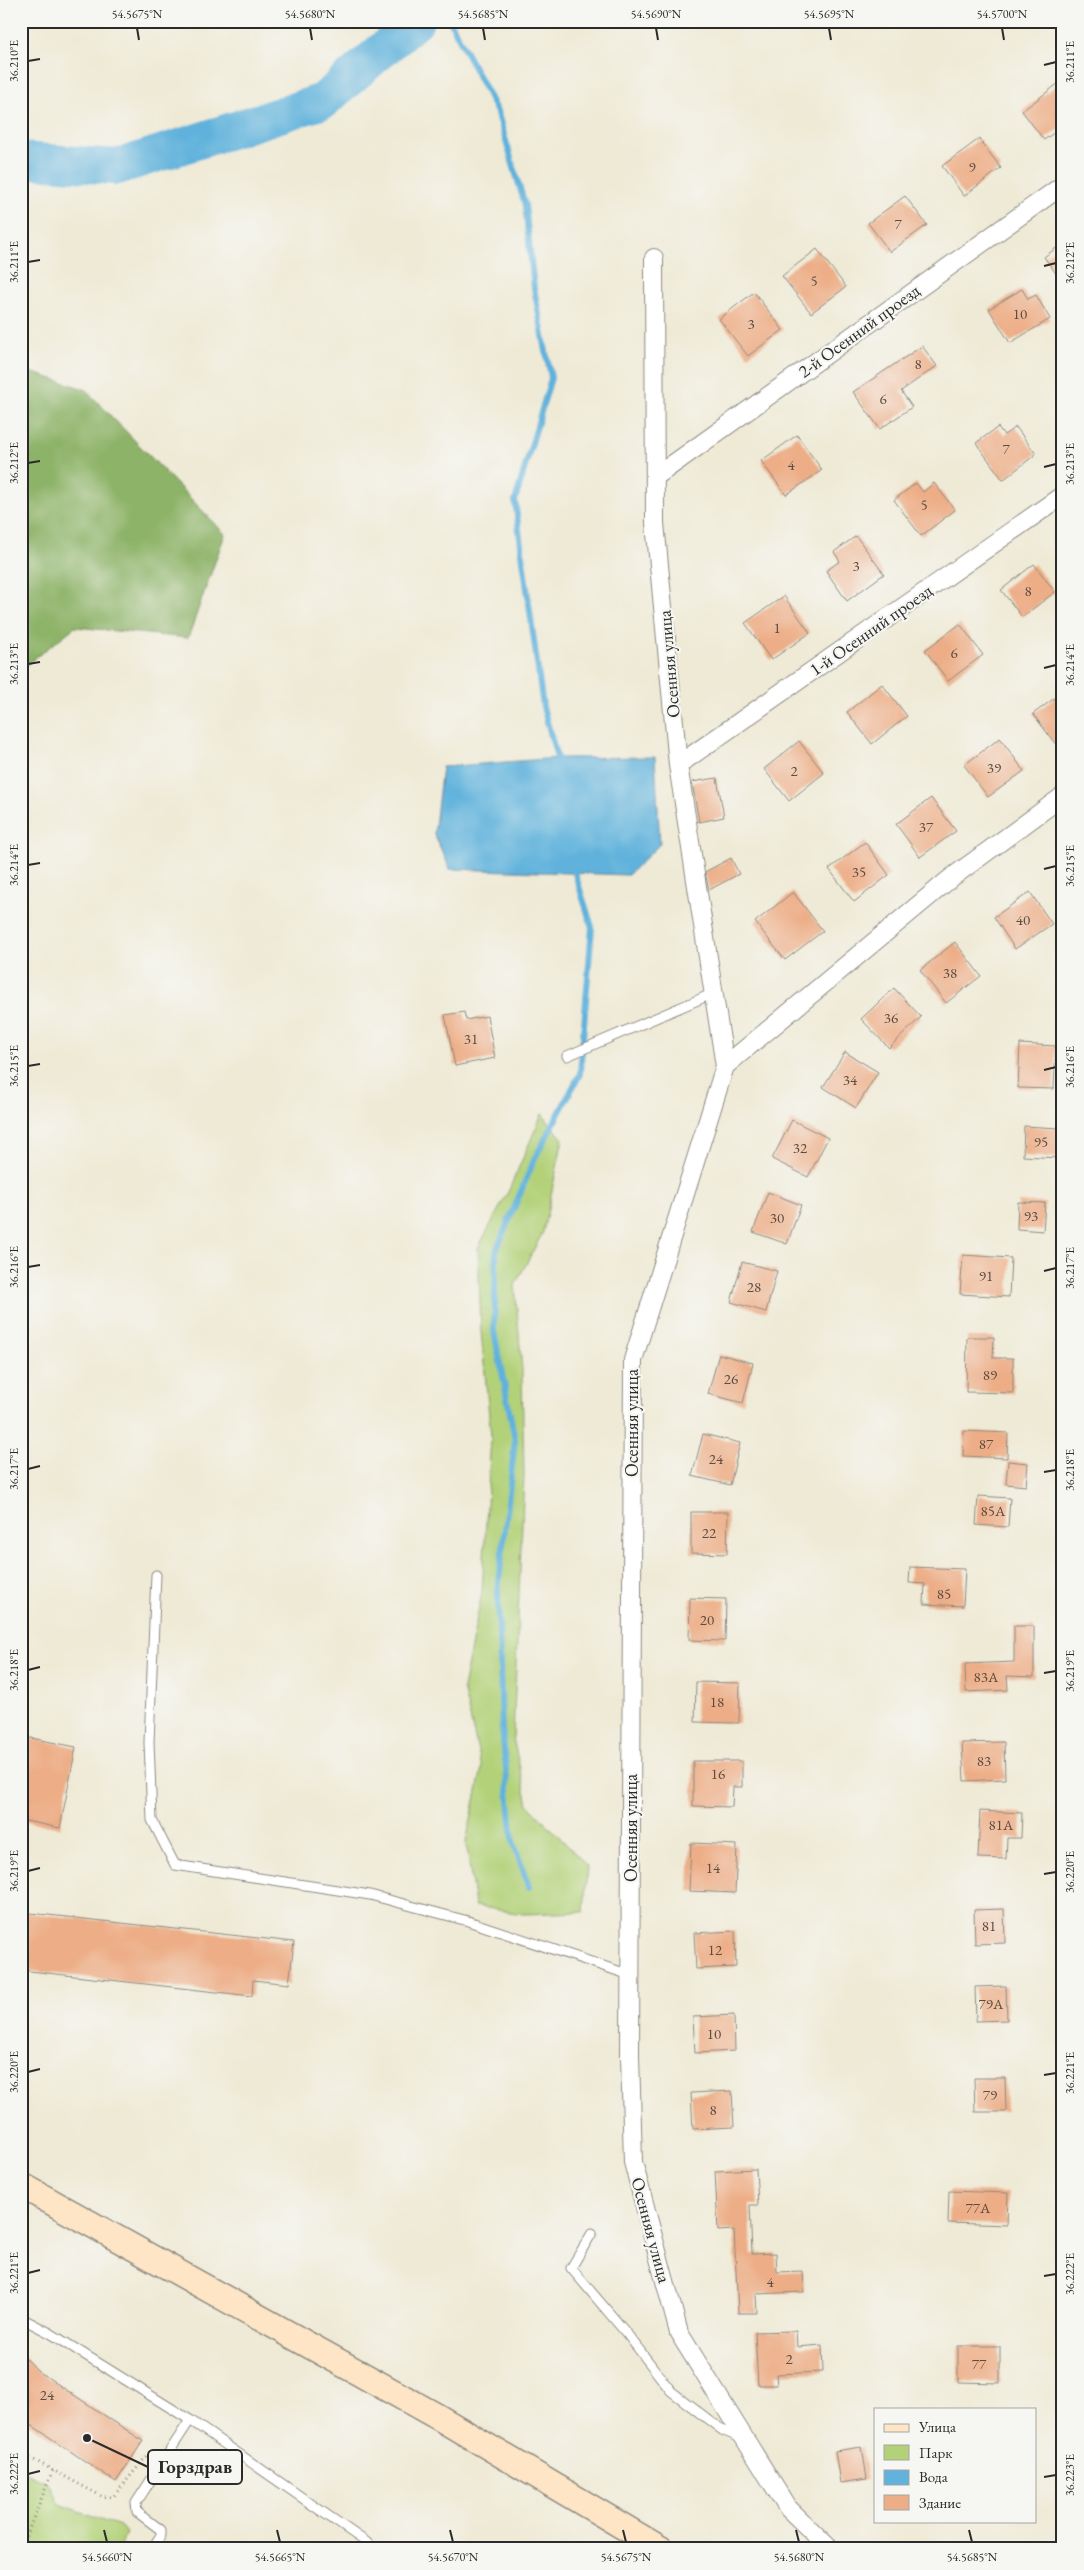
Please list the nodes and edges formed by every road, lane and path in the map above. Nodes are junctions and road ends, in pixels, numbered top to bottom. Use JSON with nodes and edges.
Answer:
{"nodes":[{"id":1,"x":1063,"y":185,"type":"edge"},
{"id":2,"x":654,"y":258,"type":"dead end"},
{"id":3,"x":655,"y":477,"type":"junction"},
{"id":4,"x":1063,"y":495,"type":"edge"},
{"id":5,"x":678,"y":765,"type":"junction"},
{"id":6,"x":1063,"y":796,"type":"edge"},
{"id":7,"x":714,"y":993,"type":"junction"},
{"id":8,"x":567,"y":1056,"type":"dead end"},
{"id":9,"x":725,"y":1066,"type":"junction"},
{"id":10,"x":156,"y":1576,"type":"dead end"},
{"id":11,"x":630,"y":1975,"type":"junction"},
{"id":12,"x":21,"y":2185,"type":"edge"},
{"id":13,"x":592,"y":2233,"type":"dead end"},
{"id":14,"x":21,"y":2318,"type":"edge"},
{"id":15,"x":190,"y":2420,"type":"junction"},
{"id":16,"x":745,"y":2440,"type":"junction"},
{"id":17,"x":152,"y":2448,"type":"dead end"},
{"id":18,"x":21,"y":2454,"type":"edge"},
{"id":19,"x":52,"y":2470,"type":"junction"},
{"id":20,"x":23,"y":2541,"type":"edge"},
{"id":21,"x":46,"y":2549,"type":"edge"},
{"id":22,"x":152,"y":2549,"type":"edge"},
{"id":23,"x":372,"y":2549,"type":"edge"},
{"id":24,"x":661,"y":2549,"type":"edge"},
{"id":25,"x":830,"y":2549,"type":"edge"}],
"edges":[{"from":1,"to":3,"type":"street","name":"2-й Осенний проезд"},
{"from":2,"to":3,"type":"street","name":"Осенняя улица"},
{"from":3,"to":5,"type":"street","name":"Осенняя улица"},
{"from":4,"to":5,"type":"street","name":"1-й Осенний проезд"},
{"from":5,"to":7,"type":"street","name":"Осенняя улица"},
{"from":6,"to":9,"type":"street"},
{"from":7,"to":8,"type":"lane"},
{"from":7,"to":9,"type":"street","name":"Осенняя улица"},
{"from":9,"to":11,"type":"street","name":"Осенняя улица"},
{"from":10,"to":11,"type":"lane"},
{"from":11,"to":16,"type":"street","name":"Осенняя улица"},
{"from":12,"to":24,"type":"main road"},
{"from":13,"to":16,"type":"lane"},
{"from":14,"to":15,"type":"lane"},
{"from":15,"to":22,"type":"lane"},
{"from":15,"to":23,"type":"lane"},
{"from":16,"to":25,"type":"street","name":"Осенняя улица"},
{"from":17,"to":19,"type":"path"},
{"from":18,"to":19,"type":"path"},
{"from":19,"to":20,"type":"path"},
{"from":20,"to":21,"type":"path"}]}
